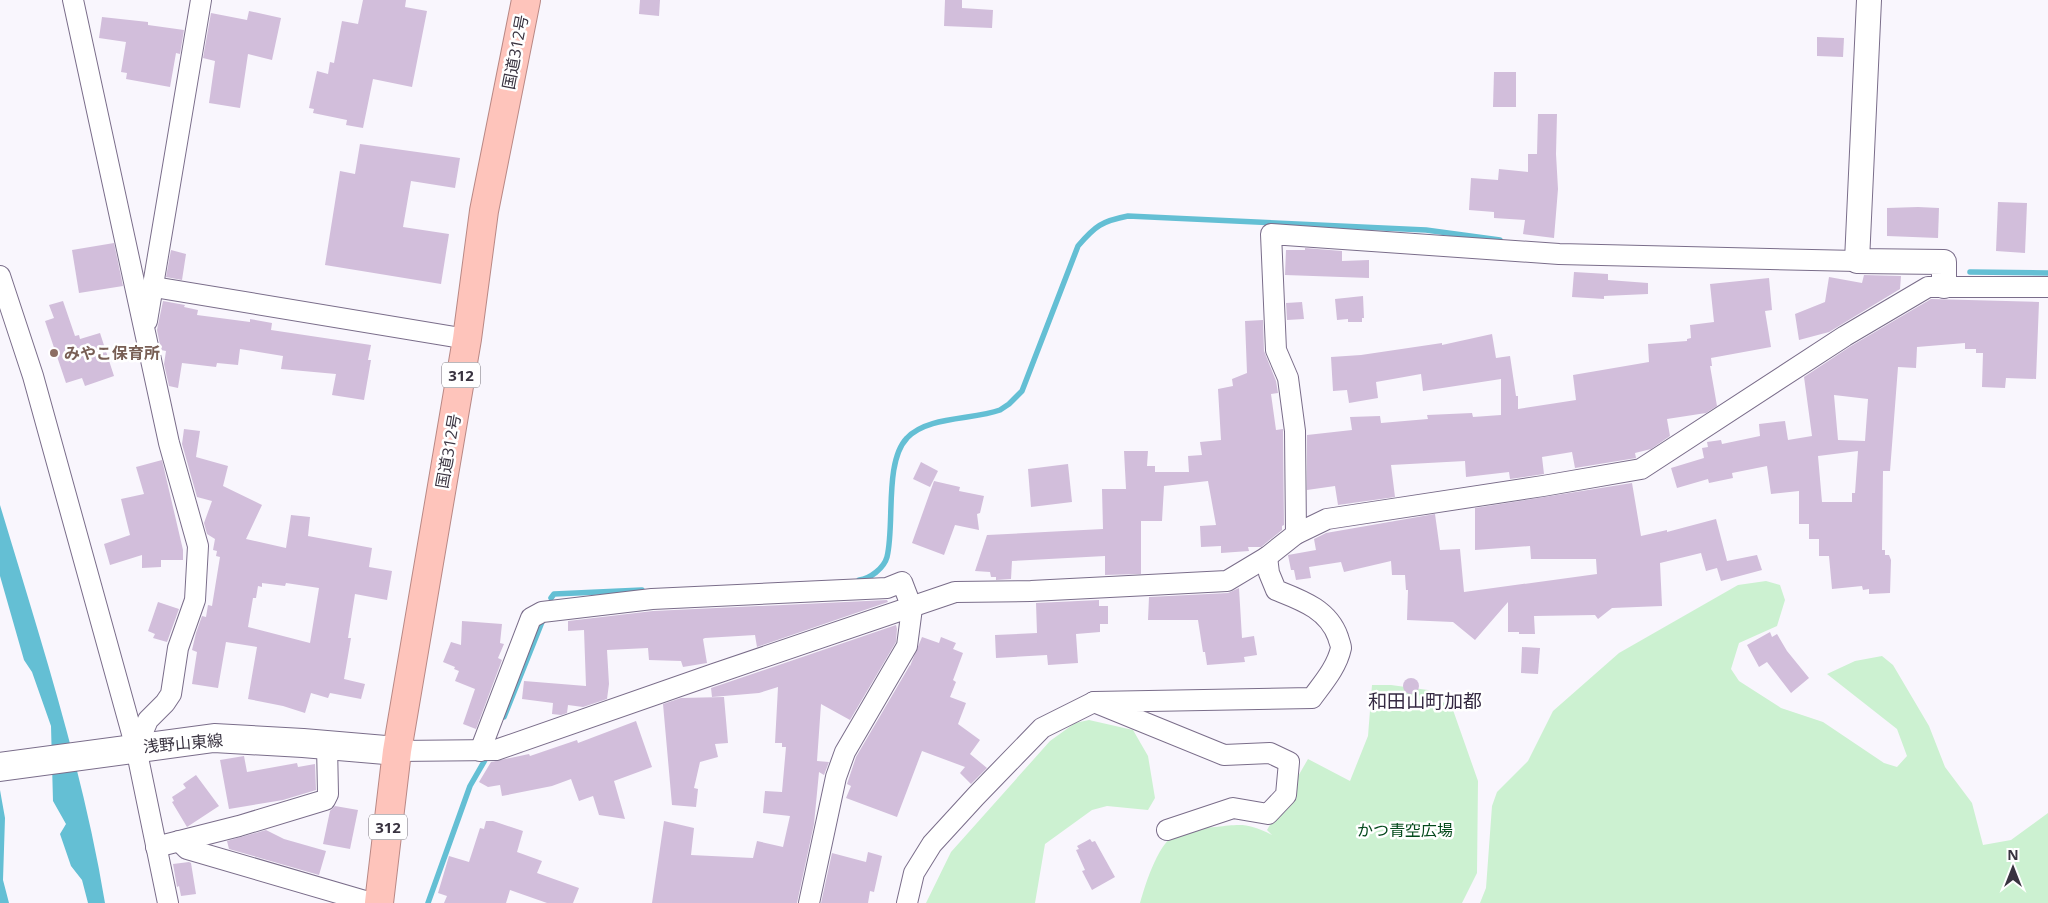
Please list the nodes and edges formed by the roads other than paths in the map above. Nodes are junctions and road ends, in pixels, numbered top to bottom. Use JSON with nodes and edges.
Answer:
{"nodes":[{"id":1,"x":73,"y":0,"type":"edge"},
{"id":2,"x":202,"y":0,"type":"edge"},
{"id":3,"x":526,"y":0,"type":"edge"},
{"id":4,"x":1870,"y":0,"type":"edge"},
{"id":5,"x":1857,"y":261,"type":"junction"},
{"id":6,"x":0,"y":276,"type":"edge"},
{"id":7,"x":1944,"y":286,"type":"junction"},
{"id":8,"x":154,"y":287,"type":"junction"},
{"id":9,"x":2048,"y":287,"type":"edge"},
{"id":10,"x":145,"y":328,"type":"junction"},
{"id":11,"x":467,"y":339,"type":"junction"},
{"id":12,"x":1296,"y":534,"type":"junction"},
{"id":13,"x":1267,"y":557,"type":"junction"},
{"id":14,"x":912,"y":608,"type":"junction"},
{"id":15,"x":1094,"y":702,"type":"junction"},
{"id":16,"x":327,"y":745,"type":"junction"},
{"id":17,"x":128,"y":749,"type":"junction"},
{"id":18,"x":397,"y":751,"type":"junction"},
{"id":19,"x":480,"y":751,"type":"junction"},
{"id":20,"x":0,"y":767,"type":"edge"},
{"id":21,"x":1167,"y":830,"type":"dead end"},
{"id":22,"x":179,"y":842,"type":"junction"},
{"id":23,"x":156,"y":847,"type":"junction"},
{"id":24,"x":168,"y":903,"type":"edge"},
{"id":25,"x":372,"y":903,"type":"edge"},
{"id":26,"x":379,"y":903,"type":"edge"},
{"id":27,"x":808,"y":903,"type":"edge"},
{"id":28,"x":907,"y":903,"type":"edge"}],
"edges":[{"from":1,"to":10,"type":"street"},
{"from":2,"to":8,"type":"street"},
{"from":3,"to":11,"type":"highway","name":"国道312号","number":"312"},
{"from":4,"to":5,"type":"street"},
{"from":5,"to":7,"type":"street"},
{"from":5,"to":12,"type":"street"},
{"from":6,"to":17,"type":"street"},
{"from":7,"to":9,"type":"street"},
{"from":7,"to":12,"type":"street"},
{"from":8,"to":10,"type":"street"},
{"from":8,"to":11,"type":"street"},
{"from":10,"to":17,"type":"street"},
{"from":11,"to":18,"type":"highway","name":"国道312号","number":"312"},
{"from":12,"to":13,"type":"street"},
{"from":13,"to":14,"type":"street"},
{"from":13,"to":15,"type":"street"},
{"from":14,"to":19,"type":"street"},
{"from":14,"to":19,"type":"street"},
{"from":14,"to":27,"type":"street"},
{"from":15,"to":21,"type":"street"},
{"from":15,"to":28,"type":"street"},
{"from":16,"to":17,"type":"main road","name":"浅野山東線"},
{"from":16,"to":18,"type":"main road","name":"浅野山東線"},
{"from":16,"to":22,"type":"street"},
{"from":17,"to":20,"type":"main road","name":"浅野山東線"},
{"from":17,"to":23,"type":"street"},
{"from":18,"to":19,"type":"street"},
{"from":18,"to":26,"type":"highway","name":"国道312号","number":"312"},
{"from":22,"to":23,"type":"street"},
{"from":22,"to":25,"type":"street"},
{"from":23,"to":24,"type":"street"}]}
